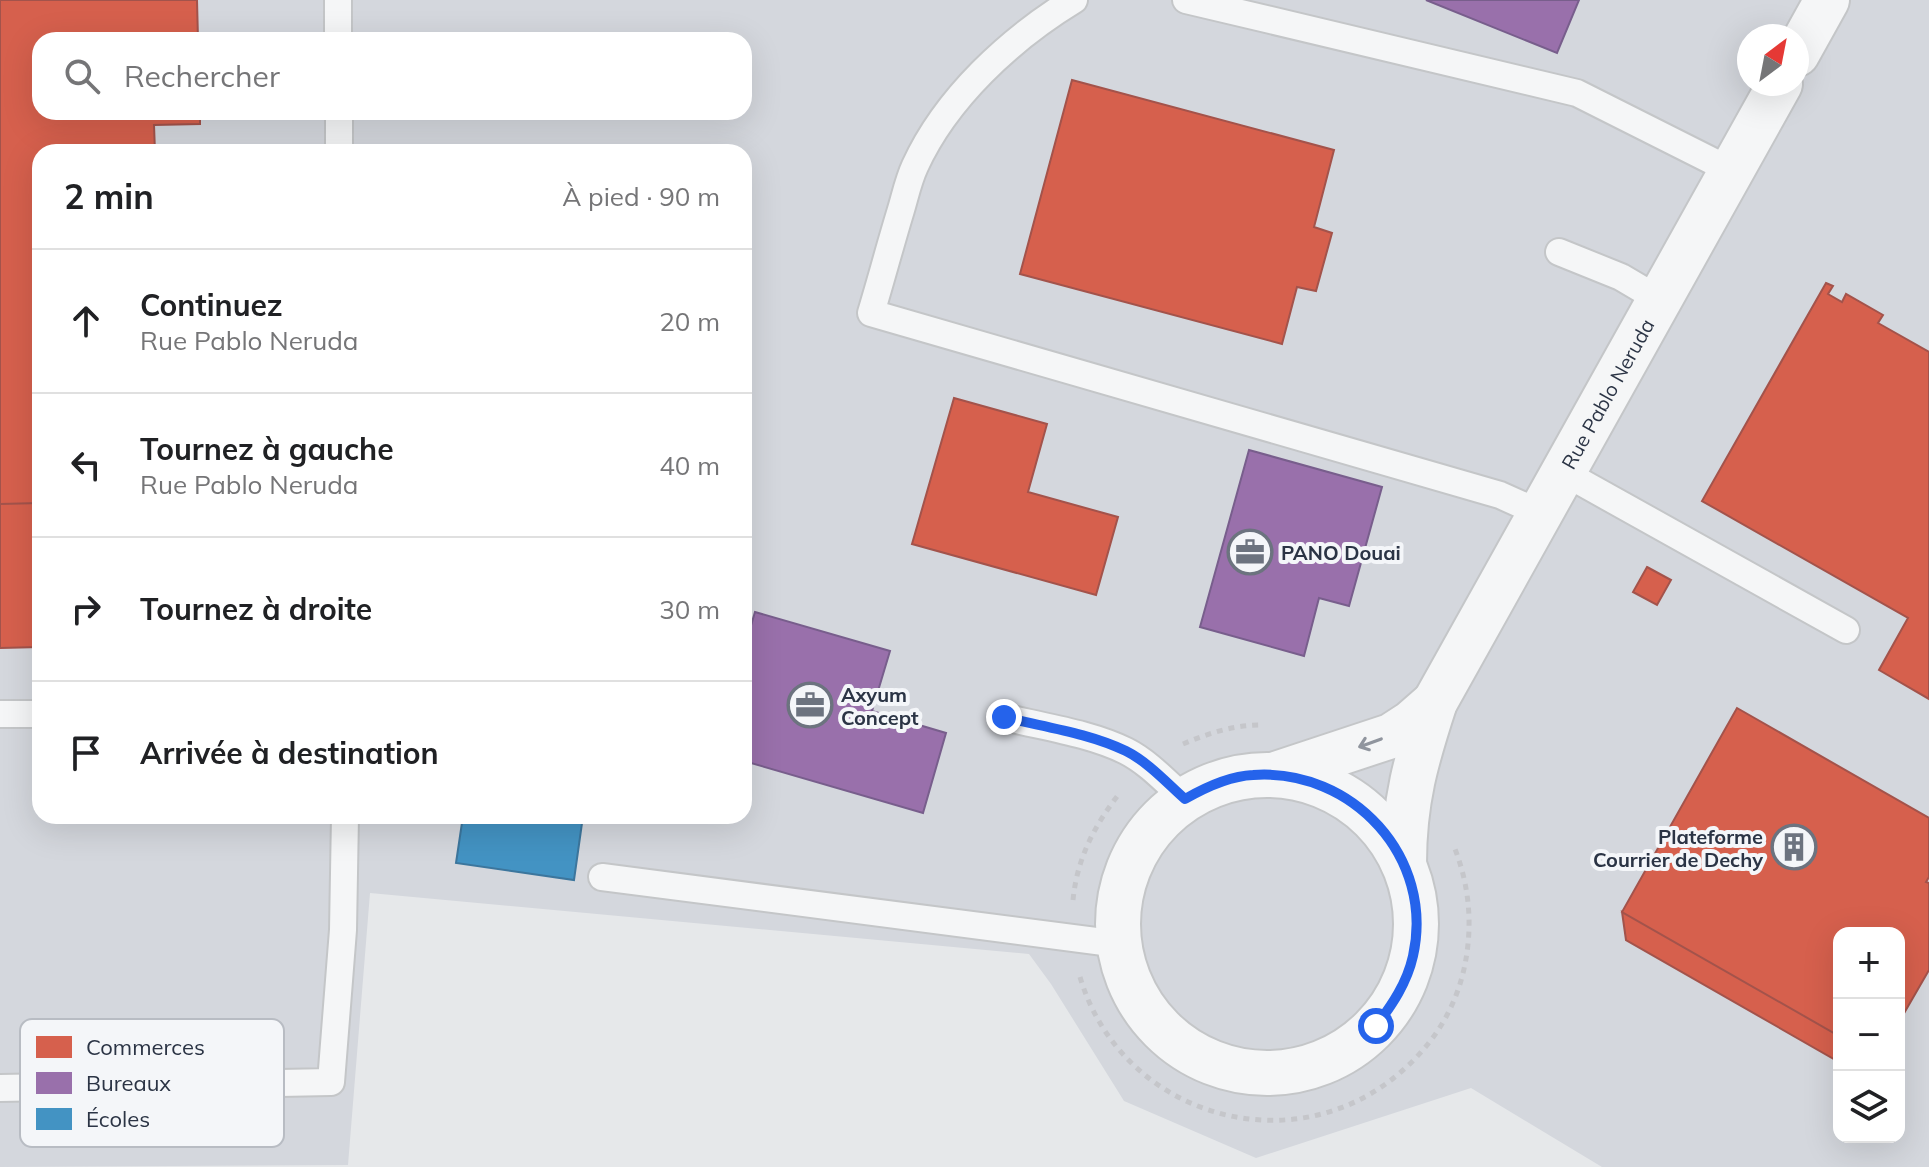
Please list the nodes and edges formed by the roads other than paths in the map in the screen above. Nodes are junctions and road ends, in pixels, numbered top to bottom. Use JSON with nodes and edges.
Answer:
{"nodes":[{"id":1,"x":338,"y":0,"type":"edge"},
{"id":2,"x":1074,"y":0,"type":"edge"},
{"id":3,"x":1186,"y":0,"type":"edge"},
{"id":4,"x":1827,"y":0,"type":"edge"},
{"id":5,"x":338,"y":32,"type":"edge"},
{"id":6,"x":1809,"y":32,"type":"edge"},
{"id":7,"x":1773,"y":96,"type":"edge"},
{"id":8,"x":339,"y":120,"type":"edge"},
{"id":9,"x":339,"y":144,"type":"edge"},
{"id":10,"x":1732,"y":171,"type":"junction"},
{"id":11,"x":1559,"y":252,"type":"dead end"},
{"id":12,"x":1660,"y":300,"type":"junction"},
{"id":13,"x":1563,"y":472,"type":"junction"},
{"id":14,"x":1540,"y":513,"type":"junction"},
{"id":15,"x":1846,"y":630,"type":"dead end"},
{"id":16,"x":1435,"y":702,"type":"junction"},
{"id":17,"x":0,"y":714,"type":"edge"},
{"id":18,"x":32,"y":714,"type":"edge"},
{"id":19,"x":1004,"y":717,"type":"dead end"},
{"id":20,"x":1275,"y":775,"type":"junction"},
{"id":21,"x":1185,"y":799,"type":"junction"},
{"id":22,"x":345,"y":824,"type":"edge"},
{"id":23,"x":1404,"y":863,"type":"junction"},
{"id":24,"x":602,"y":877,"type":"dead end"},
{"id":25,"x":1119,"y":944,"type":"junction"},
{"id":26,"x":284,"y":1083,"type":"edge"},
{"id":27,"x":0,"y":1088,"type":"edge"},
{"id":28,"x":20,"y":1088,"type":"edge"}],
"edges":[{"from":1,"to":5,"type":"lane"},
{"from":2,"to":14,"type":"lane"},
{"from":3,"to":10,"type":"lane"},
{"from":4,"to":6,"type":"street"},
{"from":7,"to":10,"type":"street","name":"Rue Pablo Neruda"},
{"from":8,"to":9,"type":"lane"},
{"from":10,"to":12,"type":"street","name":"Rue Pablo Neruda"},
{"from":11,"to":12,"type":"lane"},
{"from":12,"to":13,"type":"street","name":"Rue Pablo Neruda"},
{"from":13,"to":14,"type":"street","name":"Rue Pablo Neruda"},
{"from":13,"to":15,"type":"lane"},
{"from":14,"to":16,"type":"street","name":"Rue Pablo Neruda"},
{"from":16,"to":20,"type":"street","name":"Rue Pablo Neruda","one_way":true},
{"from":16,"to":23,"type":"street","name":"Rue Pablo Neruda"},
{"from":17,"to":18,"type":"lane"},
{"from":19,"to":21,"type":"lane"},
{"from":20,"to":21,"type":"street","name":"Rue Pablo Neruda"},
{"from":20,"to":23,"type":"street","name":"Rue Pablo Neruda"},
{"from":21,"to":25,"type":"street","name":"Rue Pablo Neruda"},
{"from":22,"to":26,"type":"lane"},
{"from":23,"to":25,"type":"street","name":"Rue Pablo Neruda"},
{"from":24,"to":25,"type":"lane"},
{"from":27,"to":28,"type":"lane"}]}
